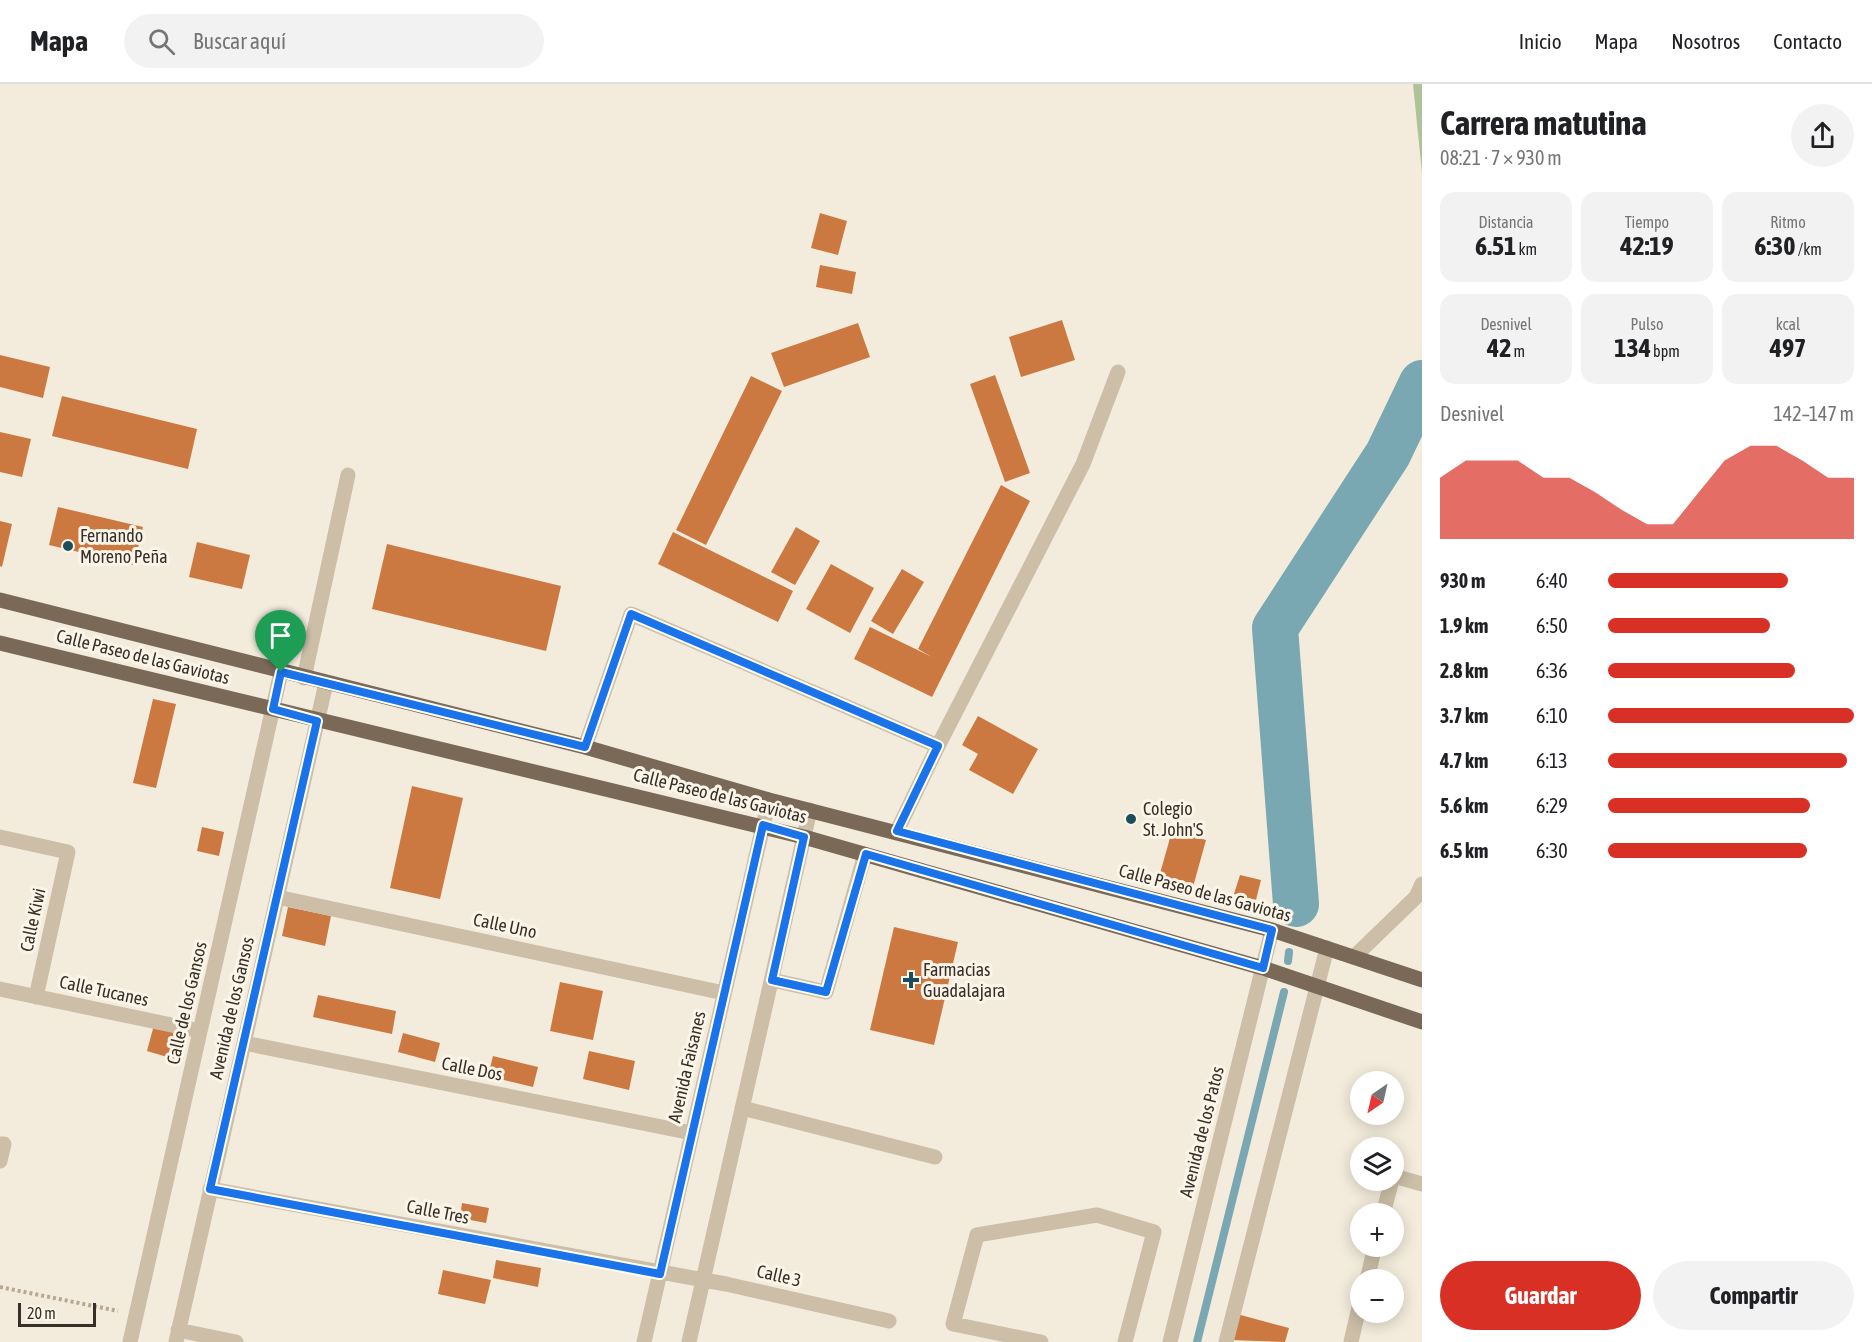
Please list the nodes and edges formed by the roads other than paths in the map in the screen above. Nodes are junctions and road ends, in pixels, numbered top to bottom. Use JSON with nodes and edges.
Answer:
{"nodes":[{"id":1,"x":1118,"y":372,"type":"dead end"},
{"id":2,"x":348,"y":475,"type":"dead end"},
{"id":3,"x":0,"y":600,"type":"edge"},
{"id":4,"x":0,"y":643,"type":"edge"},
{"id":5,"x":281,"y":672,"type":"junction"},
{"id":6,"x":304,"y":678,"type":"junction"},
{"id":7,"x":326,"y":683,"type":"junction"},
{"id":8,"x":273,"y":709,"type":"junction"},
{"id":9,"x":317,"y":721,"type":"junction"},
{"id":10,"x":938,"y":746,"type":"junction"},
{"id":11,"x":585,"y":747,"type":"junction"},
{"id":12,"x":769,"y":800,"type":"junction"},
{"id":13,"x":810,"y":810,"type":"junction"},
{"id":14,"x":763,"y":825,"type":"junction"},
{"id":15,"x":897,"y":831,"type":"junction"},
{"id":16,"x":0,"y":837,"type":"edge"},
{"id":17,"x":804,"y":837,"type":"junction"},
{"id":18,"x":866,"y":854,"type":"junction"},
{"id":19,"x":1422,"y":884,"type":"edge"},
{"id":20,"x":277,"y":897,"type":"junction"},
{"id":21,"x":1272,"y":930,"type":"junction"},
{"id":22,"x":1327,"y":948,"type":"junction"},
{"id":23,"x":1354,"y":957,"type":"junction"},
{"id":24,"x":1263,"y":968,"type":"junction"},
{"id":25,"x":772,"y":980,"type":"junction"},
{"id":26,"x":1422,"y":980,"type":"edge"},
{"id":27,"x":1319,"y":987,"type":"junction"},
{"id":28,"x":0,"y":989,"type":"edge"},
{"id":29,"x":724,"y":993,"type":"junction"},
{"id":30,"x":36,"y":997,"type":"junction"},
{"id":31,"x":1422,"y":1022,"type":"edge"},
{"id":32,"x":200,"y":1031,"type":"junction"},
{"id":33,"x":244,"y":1043,"type":"junction"},
{"id":34,"x":742,"y":1108,"type":"junction"},
{"id":35,"x":692,"y":1133,"type":"junction"},
{"id":36,"x":2,"y":1144,"type":"edge"},
{"id":37,"x":935,"y":1157,"type":"dead end"},
{"id":38,"x":0,"y":1161,"type":"edge"},
{"id":39,"x":1404,"y":1179,"type":"edge"},
{"id":40,"x":1422,"y":1184,"type":"edge"},
{"id":41,"x":210,"y":1189,"type":"junction"},
{"id":42,"x":660,"y":1274,"type":"junction"},
{"id":43,"x":704,"y":1280,"type":"junction"},
{"id":44,"x":890,"y":1321,"type":"dead end"},
{"id":45,"x":1355,"y":1323,"type":"edge"},
{"id":46,"x":177,"y":1336,"type":"edge"},
{"id":47,"x":130,"y":1342,"type":"edge"},
{"id":48,"x":236,"y":1342,"type":"edge"},
{"id":49,"x":644,"y":1342,"type":"edge"},
{"id":50,"x":689,"y":1342,"type":"edge"},
{"id":51,"x":1041,"y":1342,"type":"edge"},
{"id":52,"x":1125,"y":1342,"type":"edge"},
{"id":53,"x":1170,"y":1342,"type":"edge"},
{"id":54,"x":1226,"y":1342,"type":"edge"},
{"id":55,"x":1351,"y":1342,"type":"edge"}],
"edges":[{"from":1,"to":10,"type":"street"},
{"from":2,"to":6,"type":"street"},
{"from":3,"to":5,"type":"main road","name":"Calle Paseo de las Gaviotas"},
{"from":4,"to":8,"type":"main road","name":"Calle Paseo de las Gaviotas"},
{"from":5,"to":6,"type":"main road","name":"Calle Paseo de las Gaviotas"},
{"from":5,"to":8,"type":"street","name":"Calle de los Gansos"},
{"from":6,"to":7,"type":"main road","name":"Calle Paseo de las Gaviotas"},
{"from":7,"to":9,"type":"street","name":"Avenida de los Gansos"},
{"from":7,"to":11,"type":"main road","name":"Calle Paseo de las Gaviotas"},
{"from":8,"to":9,"type":"main road","name":"Calle Paseo de las Gaviotas"},
{"from":8,"to":32,"type":"street","name":"Calle de los Gansos"},
{"from":9,"to":14,"type":"main road","name":"Calle Paseo de las Gaviotas"},
{"from":9,"to":20,"type":"street","name":"Avenida de los Gansos"},
{"from":10,"to":11,"type":"street"},
{"from":10,"to":15,"type":"street"},
{"from":11,"to":12,"type":"main road","name":"Calle Paseo de las Gaviotas"},
{"from":12,"to":13,"type":"main road","name":"Calle Paseo de las Gaviotas"},
{"from":12,"to":14,"type":"street","name":"Avenida Faisanes"},
{"from":13,"to":15,"type":"main road","name":"Calle Paseo de las Gaviotas"},
{"from":13,"to":17,"type":"street"},
{"from":14,"to":17,"type":"main road","name":"Calle Paseo de las Gaviotas"},
{"from":14,"to":29,"type":"street","name":"Avenida Faisanes"},
{"from":15,"to":21,"type":"main road","name":"Calle Paseo de las Gaviotas"},
{"from":16,"to":30,"type":"street","name":"Calle Kiwi"},
{"from":17,"to":18,"type":"main road","name":"Calle Paseo de las Gaviotas"},
{"from":17,"to":25,"type":"street"},
{"from":18,"to":24,"type":"main road","name":"Calle Paseo de las Gaviotas"},
{"from":18,"to":25,"type":"street"},
{"from":19,"to":23,"type":"street"},
{"from":20,"to":29,"type":"street","name":"Calle Uno"},
{"from":20,"to":33,"type":"street","name":"Avenida de los Gansos"},
{"from":21,"to":22,"type":"main road","name":"Calle Paseo de las Gaviotas"},
{"from":21,"to":24,"type":"street","name":"Avenida de los Patos"},
{"from":22,"to":23,"type":"main road","name":"Calle Paseo de las Gaviotas"},
{"from":22,"to":27,"type":"street"},
{"from":23,"to":26,"type":"main road","name":"Calle Paseo de las Gaviotas"},
{"from":24,"to":27,"type":"main road","name":"Calle Paseo de las Gaviotas"},
{"from":24,"to":53,"type":"street","name":"Avenida de los Patos"},
{"from":25,"to":34,"type":"street"},
{"from":27,"to":31,"type":"main road","name":"Calle Paseo de las Gaviotas"},
{"from":27,"to":54,"type":"street"},
{"from":28,"to":30,"type":"street","name":"Calle Tucanes"},
{"from":29,"to":35,"type":"street","name":"Avenida Faisanes"},
{"from":30,"to":32,"type":"street","name":"Calle Tucanes"},
{"from":32,"to":47,"type":"street","name":"Calle de los Gansos"},
{"from":33,"to":35,"type":"street","name":"Calle Dos"},
{"from":33,"to":41,"type":"street","name":"Avenida de los Gansos"},
{"from":34,"to":37,"type":"street"},
{"from":34,"to":43,"type":"street"},
{"from":35,"to":42,"type":"street","name":"Avenida Faisanes"},
{"from":36,"to":38,"type":"street"},
{"from":39,"to":40,"type":"street"},
{"from":41,"to":42,"type":"street","name":"Calle Tres"},
{"from":41,"to":46,"type":"street","name":"Avenida de los Gansos"},
{"from":42,"to":43,"type":"street","name":"Calle 3"},
{"from":42,"to":49,"type":"street","name":"Avenida Faisanes"},
{"from":43,"to":44,"type":"street","name":"Calle 3"},
{"from":43,"to":50,"type":"street"},
{"from":45,"to":55,"type":"street"},
{"from":46,"to":48,"type":"street"},
{"from":51,"to":52,"type":"street"}]}
